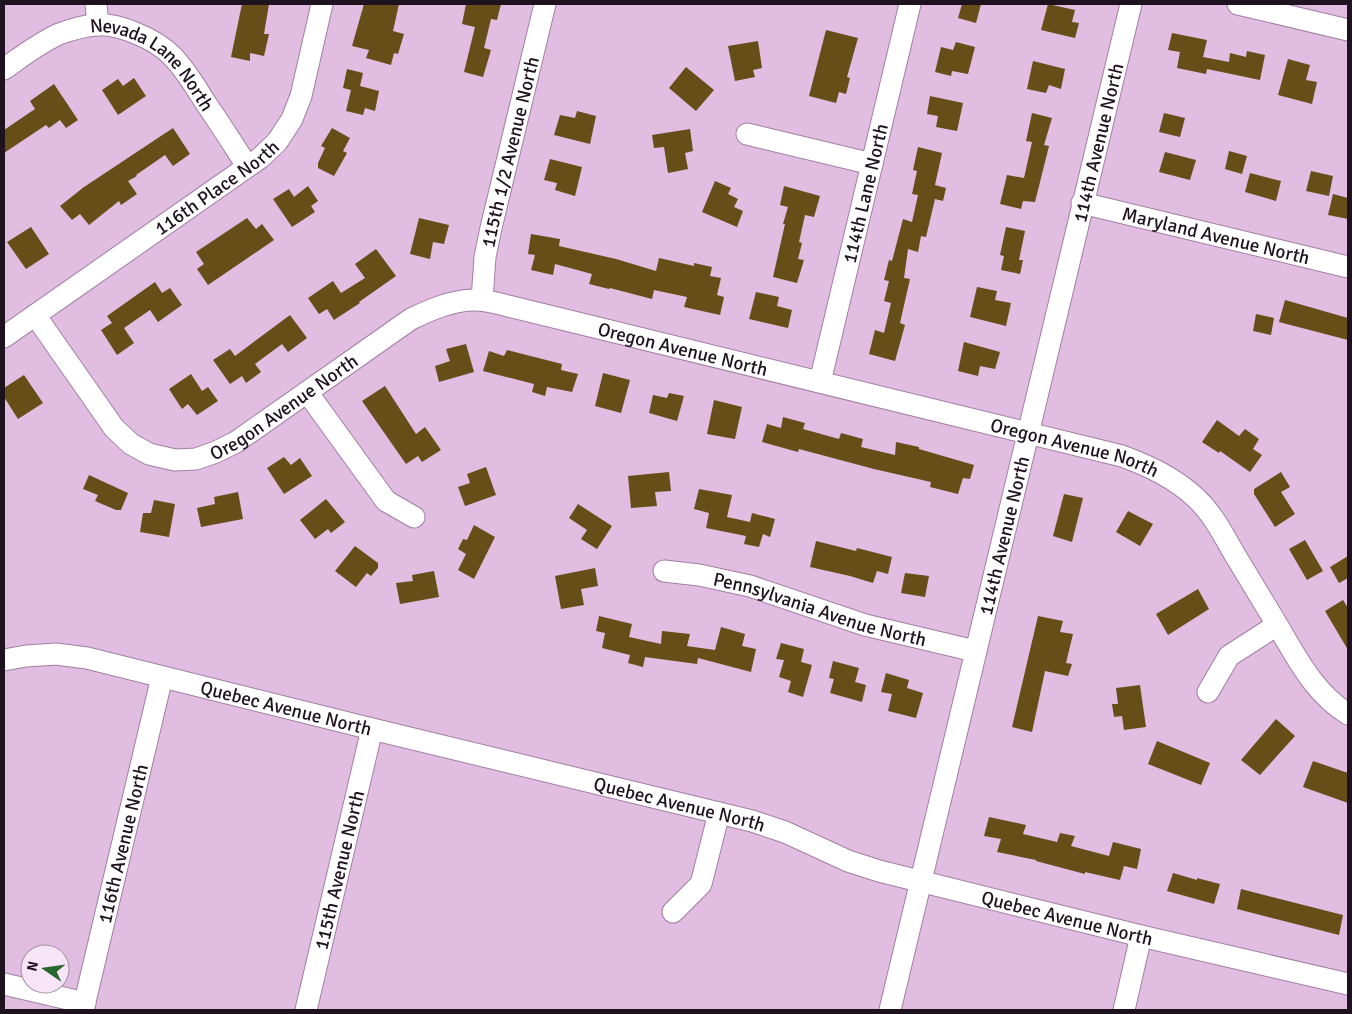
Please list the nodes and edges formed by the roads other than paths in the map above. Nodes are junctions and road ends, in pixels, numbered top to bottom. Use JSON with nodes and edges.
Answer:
{"nodes":[{"id":1,"x":322,"y":4,"type":"edge"},
{"id":2,"x":545,"y":4,"type":"edge"},
{"id":3,"x":910,"y":4,"type":"edge"},
{"id":4,"x":1130,"y":4,"type":"edge"},
{"id":5,"x":1238,"y":4,"type":"edge"},
{"id":6,"x":97,"y":14,"type":"edge"},
{"id":7,"x":1348,"y":30,"type":"edge"},
{"id":8,"x":4,"y":69,"type":"edge"},
{"id":9,"x":748,"y":134,"type":"dead end"},
{"id":10,"x":872,"y":164,"type":"junction"},
{"id":11,"x":247,"y":166,"type":"junction"},
{"id":12,"x":1082,"y":203,"type":"junction"},
{"id":13,"x":1348,"y":267,"type":"edge"},
{"id":14,"x":482,"y":300,"type":"junction"},
{"id":15,"x":35,"y":315,"type":"junction"},
{"id":16,"x":4,"y":337,"type":"edge"},
{"id":17,"x":820,"y":382,"type":"junction"},
{"id":18,"x":307,"y":392,"type":"junction"},
{"id":19,"x":1027,"y":433,"type":"junction"},
{"id":20,"x":414,"y":517,"type":"dead end"},
{"id":21,"x":664,"y":571,"type":"dead end"},
{"id":22,"x":1277,"y":625,"type":"junction"},
{"id":23,"x":975,"y":651,"type":"junction"},
{"id":24,"x":4,"y":660,"type":"edge"},
{"id":25,"x":162,"y":678,"type":"junction"},
{"id":26,"x":1208,"y":692,"type":"dead end"},
{"id":27,"x":1348,"y":714,"type":"edge"},
{"id":28,"x":372,"y":729,"type":"junction"},
{"id":29,"x":719,"y":812,"type":"junction"},
{"id":30,"x":921,"y":880,"type":"junction"},
{"id":31,"x":673,"y":912,"type":"dead end"},
{"id":32,"x":1142,"y":936,"type":"junction"},
{"id":33,"x":4,"y":984,"type":"edge"},
{"id":34,"x":1348,"y":984,"type":"edge"},
{"id":35,"x":84,"y":1007,"type":"edge"},
{"id":36,"x":306,"y":1010,"type":"edge"},
{"id":37,"x":890,"y":1010,"type":"edge"},
{"id":38,"x":1124,"y":1010,"type":"edge"}],
"edges":[{"from":1,"to":11,"type":"street","name":"116th Place North"},
{"from":2,"to":14,"type":"street","name":"115th 1/2 Avenue North"},
{"from":3,"to":10,"type":"street","name":"114th Lane North"},
{"from":4,"to":12,"type":"street","name":"114th Avenue North"},
{"from":5,"to":7,"type":"street"},
{"from":6,"to":8,"type":"street","name":"Nevada Lane North"},
{"from":6,"to":11,"type":"street","name":"Nevada Lane North"},
{"from":9,"to":10,"type":"street"},
{"from":10,"to":17,"type":"street","name":"114th Lane North"},
{"from":11,"to":15,"type":"street","name":"116th Place North"},
{"from":12,"to":13,"type":"street","name":"Maryland Avenue North"},
{"from":12,"to":19,"type":"street","name":"114th Avenue North"},
{"from":14,"to":17,"type":"street","name":"Oregon Avenue North"},
{"from":14,"to":18,"type":"street","name":"Oregon Avenue North"},
{"from":15,"to":16,"type":"street"},
{"from":15,"to":18,"type":"street","name":"Oregon Avenue North"},
{"from":17,"to":19,"type":"street","name":"Oregon Avenue North"},
{"from":18,"to":20,"type":"street"},
{"from":19,"to":22,"type":"street","name":"Oregon Avenue North"},
{"from":19,"to":23,"type":"street","name":"114th Avenue North"},
{"from":21,"to":23,"type":"street","name":"Pennsylvania Avenue North"},
{"from":22,"to":26,"type":"street"},
{"from":22,"to":27,"type":"street","name":"Oregon Avenue North"},
{"from":23,"to":30,"type":"street","name":"114th Avenue North"},
{"from":24,"to":25,"type":"street","name":"Quebec Avenue North"},
{"from":25,"to":28,"type":"street","name":"Quebec Avenue North"},
{"from":25,"to":35,"type":"street","name":"116th Avenue North"},
{"from":28,"to":29,"type":"street","name":"Quebec Avenue North"},
{"from":28,"to":36,"type":"street","name":"115th Avenue North"},
{"from":29,"to":30,"type":"street","name":"Quebec Avenue North"},
{"from":29,"to":31,"type":"street"},
{"from":30,"to":32,"type":"street","name":"Quebec Avenue North"},
{"from":30,"to":37,"type":"street","name":"114th Avenue North"},
{"from":32,"to":34,"type":"street","name":"Quebec Avenue North"},
{"from":32,"to":38,"type":"street"},
{"from":33,"to":35,"type":"street"}]}
